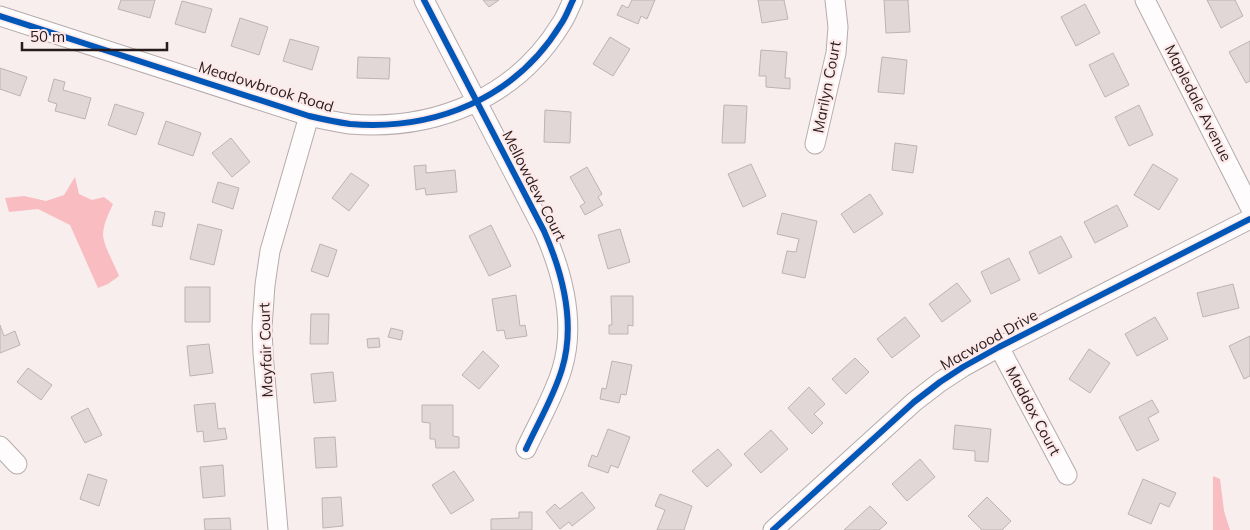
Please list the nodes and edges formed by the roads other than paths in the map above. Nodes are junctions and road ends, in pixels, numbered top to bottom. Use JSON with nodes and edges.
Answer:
{"nodes":[{"id":1,"x":424,"y":0,"type":"edge"},
{"id":2,"x":573,"y":0,"type":"edge"},
{"id":3,"x":835,"y":0,"type":"edge"},
{"id":4,"x":1145,"y":0,"type":"edge"},
{"id":5,"x":0,"y":16,"type":"edge"},
{"id":6,"x":477,"y":102,"type":"junction"},
{"id":7,"x":309,"y":116,"type":"junction"},
{"id":8,"x":815,"y":144,"type":"dead end"},
{"id":9,"x":1250,"y":207,"type":"edge"},
{"id":10,"x":1250,"y":219,"type":"edge"},
{"id":11,"x":999,"y":347,"type":"junction"},
{"id":12,"x":0,"y":446,"type":"edge"},
{"id":13,"x":526,"y":449,"type":"dead end"},
{"id":14,"x":18,"y":464,"type":"dead end"},
{"id":15,"x":1067,"y":475,"type":"dead end"},
{"id":16,"x":278,"y":530,"type":"edge"},
{"id":17,"x":773,"y":530,"type":"edge"}],
"edges":[{"from":1,"to":6,"type":"street","name":"Mellowdew Court"},
{"from":2,"to":6,"type":"street","name":"Meadowbrook Road"},
{"from":3,"to":8,"type":"street","name":"Marilyn Court"},
{"from":4,"to":9,"type":"street","name":"Mapledale Avenue"},
{"from":5,"to":7,"type":"street","name":"Meadowbrook Road"},
{"from":6,"to":7,"type":"street","name":"Meadowbrook Road"},
{"from":6,"to":13,"type":"street","name":"Mellowdew Court"},
{"from":7,"to":16,"type":"street","name":"Mayfair Court"},
{"from":10,"to":11,"type":"street","name":"Macwood Drive"},
{"from":11,"to":15,"type":"street","name":"Maddox Court"},
{"from":11,"to":17,"type":"street","name":"Macwood Drive"},
{"from":12,"to":14,"type":"street"}]}
